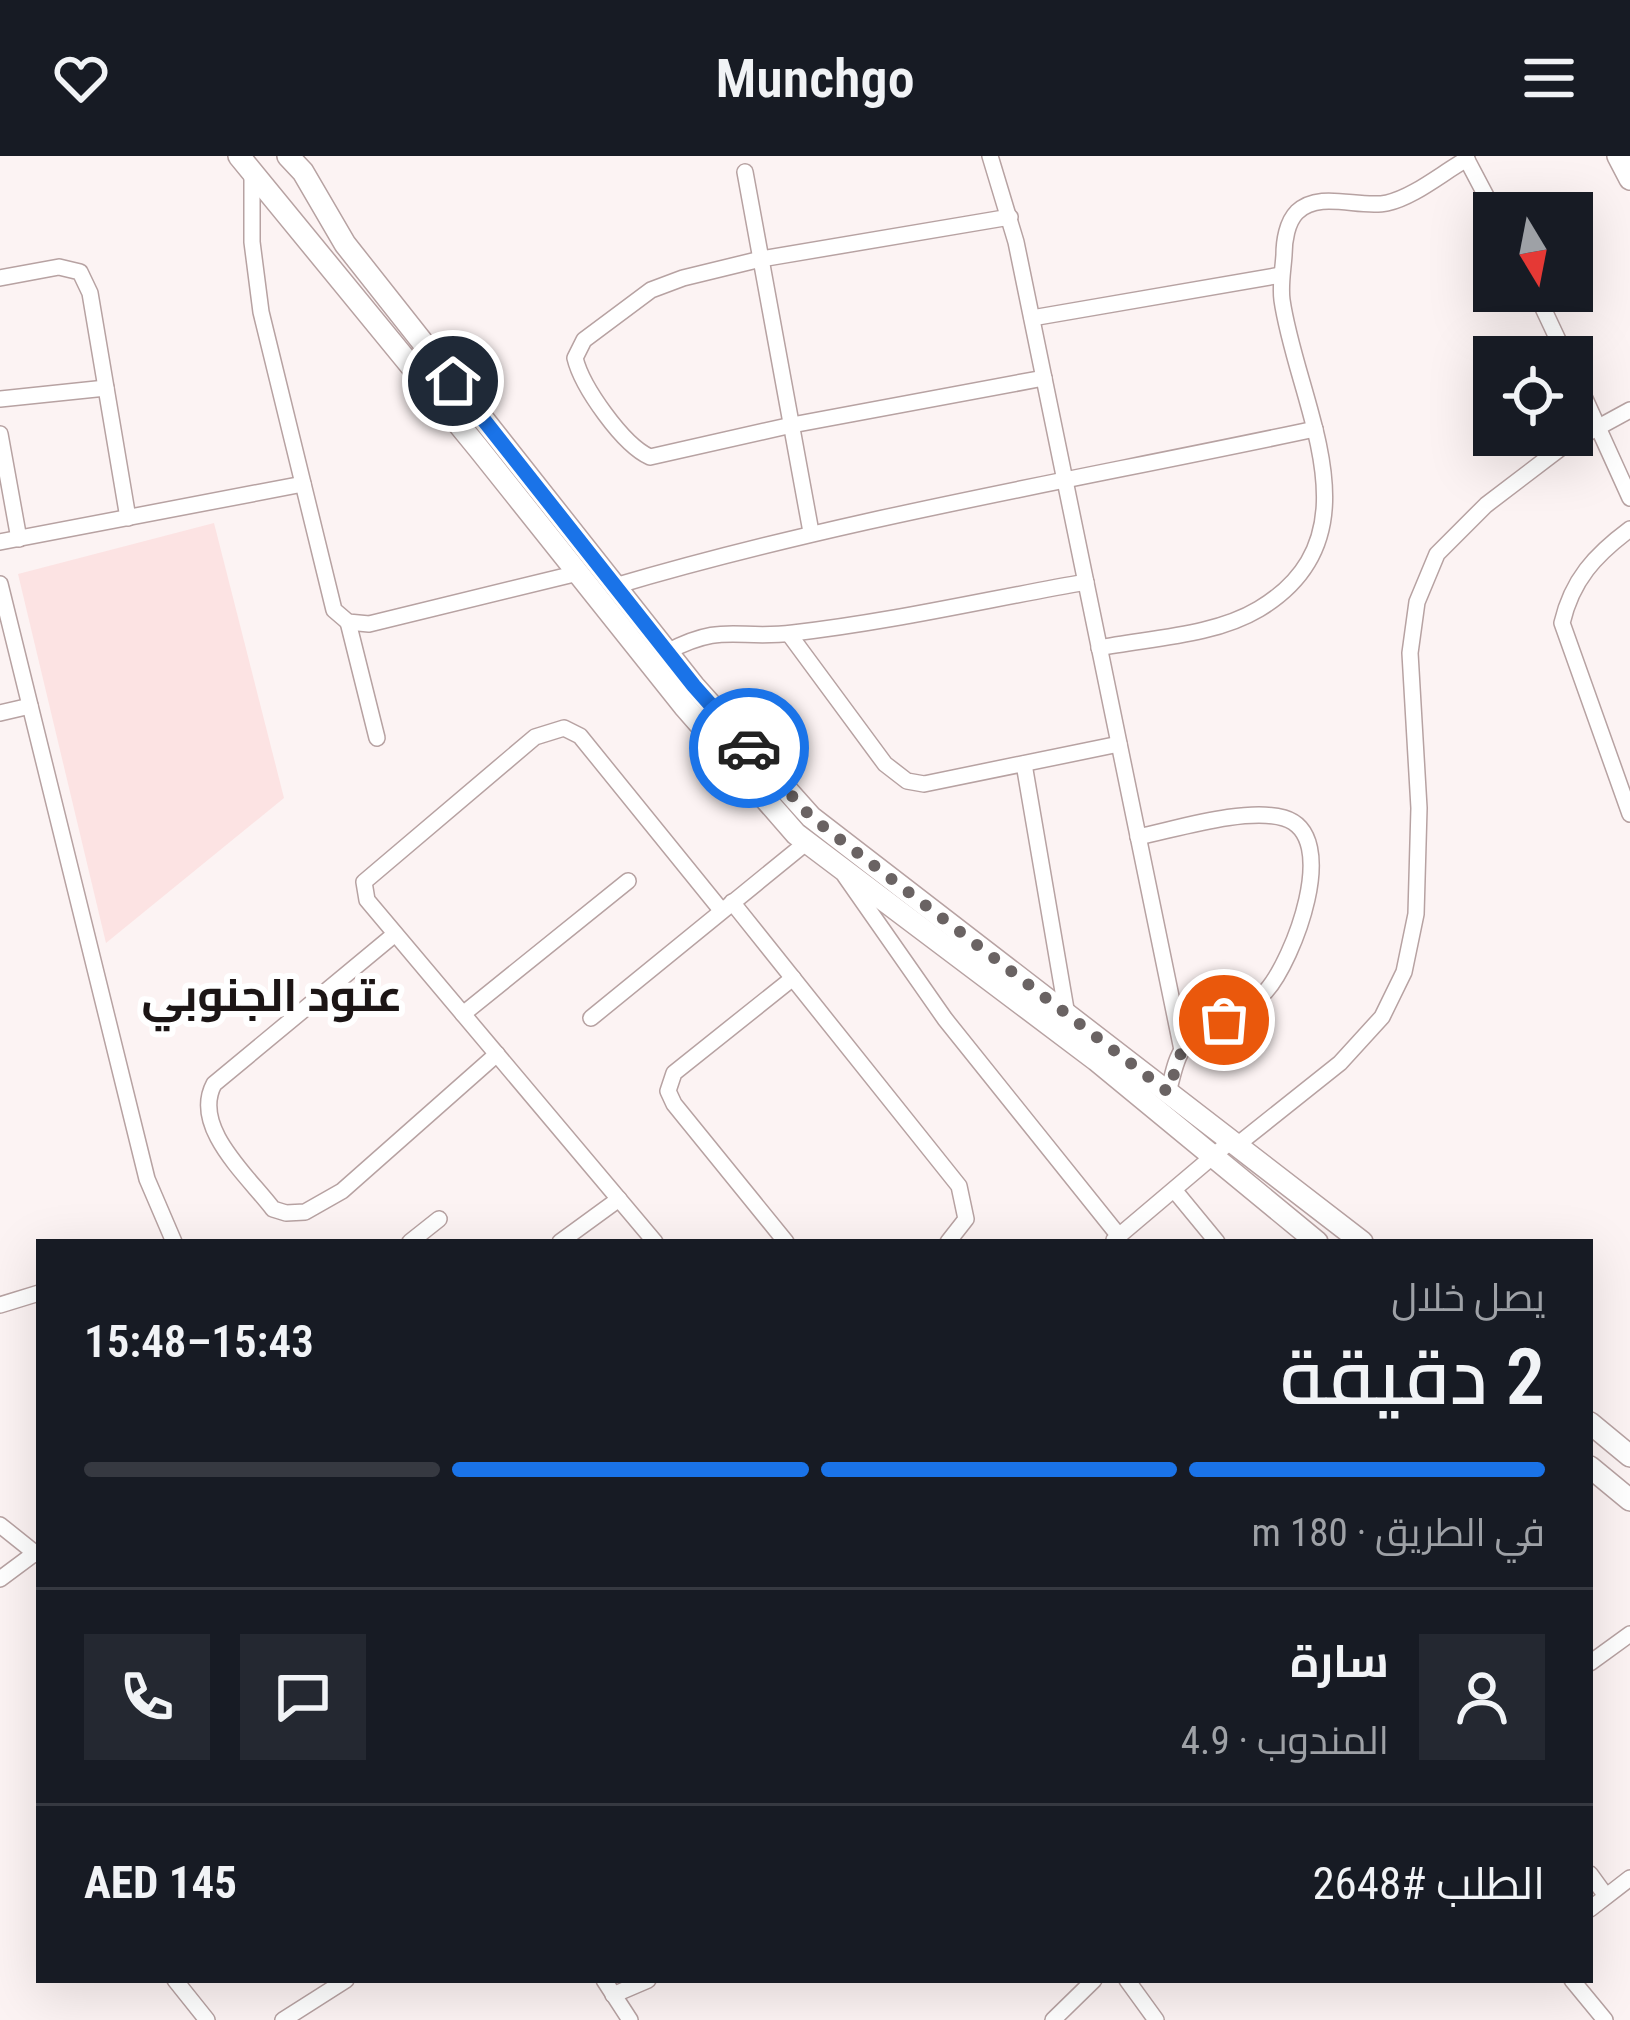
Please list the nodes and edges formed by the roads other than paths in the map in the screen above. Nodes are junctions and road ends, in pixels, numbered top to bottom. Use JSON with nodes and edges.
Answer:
{"nodes":[{"id":1,"x":288,"y":156,"type":"edge"},
{"id":2,"x":990,"y":156,"type":"edge"},
{"id":3,"x":1618,"y":156,"type":"edge"},
{"id":4,"x":1466,"y":158,"type":"edge"},
{"id":5,"x":245,"y":165,"type":"edge"},
{"id":6,"x":746,"y":172,"type":"dead end"},
{"id":7,"x":1630,"y":179,"type":"edge"},
{"id":8,"x":1484,"y":192,"type":"edge"},
{"id":9,"x":1010,"y":217,"type":"junction"},
{"id":10,"x":761,"y":259,"type":"junction"},
{"id":11,"x":1282,"y":275,"type":"junction"},
{"id":12,"x":0,"y":278,"type":"edge"},
{"id":13,"x":1032,"y":318,"type":"junction"},
{"id":14,"x":1044,"y":378,"type":"junction"},
{"id":15,"x":106,"y":388,"type":"junction"},
{"id":16,"x":0,"y":399,"type":"edge"},
{"id":17,"x":1630,"y":410,"type":"edge"},
{"id":18,"x":1593,"y":419,"type":"edge"},
{"id":19,"x":792,"y":425,"type":"junction"},
{"id":20,"x":1597,"y":428,"type":"junction"},
{"id":21,"x":1315,"y":429,"type":"junction"},
{"id":22,"x":0,"y":434,"type":"edge"},
{"id":23,"x":1066,"y":483,"type":"junction"},
{"id":24,"x":304,"y":484,"type":"junction"},
{"id":25,"x":1630,"y":498,"type":"edge"},
{"id":26,"x":128,"y":518,"type":"junction"},
{"id":27,"x":1630,"y":530,"type":"edge"},
{"id":28,"x":812,"y":532,"type":"junction"},
{"id":29,"x":19,"y":539,"type":"junction"},
{"id":30,"x":0,"y":542,"type":"edge"},
{"id":31,"x":578,"y":573,"type":"junction"},
{"id":32,"x":1086,"y":582,"type":"junction"},
{"id":33,"x":0,"y":584,"type":"edge"},
{"id":34,"x":615,"y":586,"type":"junction"},
{"id":35,"x":348,"y":622,"type":"junction"},
{"id":36,"x":789,"y":634,"type":"junction"},
{"id":37,"x":1100,"y":648,"type":"junction"},
{"id":38,"x":667,"y":652,"type":"junction"},
{"id":39,"x":30,"y":706,"type":"junction"},
{"id":40,"x":0,"y":713,"type":"edge"},
{"id":41,"x":377,"y":737,"type":"dead end"},
{"id":42,"x":1119,"y":744,"type":"junction"},
{"id":43,"x":1024,"y":764,"type":"junction"},
{"id":44,"x":1630,"y":814,"type":"edge"},
{"id":45,"x":1138,"y":837,"type":"junction"},
{"id":46,"x":807,"y":842,"type":"junction"},
{"id":47,"x":836,"y":864,"type":"junction"},
{"id":48,"x":628,"y":881,"type":"dead end"},
{"id":49,"x":727,"y":906,"type":"junction"},
{"id":50,"x":395,"y":934,"type":"junction"},
{"id":51,"x":793,"y":978,"type":"junction"},
{"id":52,"x":463,"y":1014,"type":"junction"},
{"id":53,"x":1067,"y":1015,"type":"junction"},
{"id":54,"x":591,"y":1018,"type":"dead end"},
{"id":55,"x":1182,"y":1050,"type":"junction"},
{"id":56,"x":497,"y":1054,"type":"junction"},
{"id":57,"x":1168,"y":1092,"type":"junction"},
{"id":58,"x":1228,"y":1148,"type":"junction"},
{"id":59,"x":1174,"y":1191,"type":"junction"},
{"id":60,"x":619,"y":1199,"type":"junction"},
{"id":61,"x":440,"y":1219,"type":"dead end"},
{"id":62,"x":173,"y":1239,"type":"edge"},
{"id":63,"x":414,"y":1239,"type":"edge"},
{"id":64,"x":564,"y":1239,"type":"edge"},
{"id":65,"x":653,"y":1239,"type":"edge"},
{"id":66,"x":784,"y":1239,"type":"edge"},
{"id":67,"x":950,"y":1239,"type":"edge"},
{"id":68,"x":1116,"y":1239,"type":"edge"},
{"id":69,"x":1214,"y":1239,"type":"edge"},
{"id":70,"x":1314,"y":1239,"type":"edge"},
{"id":71,"x":1358,"y":1239,"type":"edge"},
{"id":72,"x":36,"y":1294,"type":"edge"},
{"id":73,"x":0,"y":1305,"type":"edge"},
{"id":74,"x":1593,"y":1425,"type":"edge"},
{"id":75,"x":1630,"y":1456,"type":"edge"},
{"id":76,"x":1593,"y":1469,"type":"edge"},
{"id":77,"x":1630,"y":1500,"type":"edge"},
{"id":78,"x":0,"y":1525,"type":"edge"},
{"id":79,"x":36,"y":1553,"type":"edge"},
{"id":80,"x":36,"y":1555,"type":"edge"},
{"id":81,"x":0,"y":1579,"type":"edge"},
{"id":82,"x":1630,"y":1634,"type":"edge"},
{"id":83,"x":1593,"y":1662,"type":"edge"},
{"id":84,"x":1630,"y":1877,"type":"edge"},
{"id":85,"x":1593,"y":1878,"type":"edge"},
{"id":86,"x":1606,"y":1896,"type":"junction"},
{"id":87,"x":1593,"y":1907,"type":"edge"},
{"id":88,"x":177,"y":1983,"type":"edge"},
{"id":89,"x":341,"y":1983,"type":"edge"},
{"id":90,"x":1091,"y":1983,"type":"edge"},
{"id":91,"x":1129,"y":1983,"type":"edge"},
{"id":92,"x":1574,"y":1983,"type":"edge"},
{"id":93,"x":609,"y":1987,"type":"edge"},
{"id":94,"x":207,"y":2020,"type":"edge"},
{"id":95,"x":283,"y":2020,"type":"edge"},
{"id":96,"x":630,"y":2020,"type":"edge"},
{"id":97,"x":1052,"y":2020,"type":"edge"},
{"id":98,"x":1156,"y":2020,"type":"edge"},
{"id":99,"x":1604,"y":2020,"type":"edge"}],
"edges":[{"from":1,"to":34,"type":"street"},
{"from":2,"to":9,"type":"street"},
{"from":3,"to":7,"type":"street"},
{"from":4,"to":8,"type":"street"},
{"from":4,"to":11,"type":"street"},
{"from":5,"to":24,"type":"street"},
{"from":5,"to":31,"type":"street"},
{"from":6,"to":10,"type":"street"},
{"from":9,"to":10,"type":"street"},
{"from":9,"to":13,"type":"street"},
{"from":10,"to":19,"type":"street"},
{"from":10,"to":19,"type":"street"},
{"from":11,"to":13,"type":"street"},
{"from":11,"to":21,"type":"street"},
{"from":12,"to":15,"type":"street"},
{"from":13,"to":14,"type":"street"},
{"from":14,"to":19,"type":"street"},
{"from":14,"to":23,"type":"street"},
{"from":15,"to":16,"type":"street"},
{"from":15,"to":26,"type":"street"},
{"from":17,"to":20,"type":"street"},
{"from":18,"to":20,"type":"street"},
{"from":19,"to":28,"type":"street"},
{"from":20,"to":25,"type":"street"},
{"from":20,"to":58,"type":"street"},
{"from":21,"to":23,"type":"street"},
{"from":21,"to":37,"type":"street"},
{"from":22,"to":29,"type":"street"},
{"from":23,"to":28,"type":"street"},
{"from":23,"to":32,"type":"street"},
{"from":24,"to":26,"type":"street"},
{"from":24,"to":35,"type":"street"},
{"from":26,"to":29,"type":"street"},
{"from":27,"to":44,"type":"street"},
{"from":28,"to":34,"type":"street"},
{"from":29,"to":30,"type":"street"},
{"from":31,"to":35,"type":"street"},
{"from":31,"to":46,"type":"street"},
{"from":32,"to":36,"type":"street"},
{"from":32,"to":37,"type":"street"},
{"from":33,"to":39,"type":"street"},
{"from":34,"to":38,"type":"street"},
{"from":35,"to":41,"type":"street"},
{"from":36,"to":38,"type":"street"},
{"from":36,"to":43,"type":"street"},
{"from":37,"to":42,"type":"street"},
{"from":38,"to":53,"type":"street"},
{"from":39,"to":40,"type":"street"},
{"from":39,"to":62,"type":"street"},
{"from":42,"to":43,"type":"street"},
{"from":42,"to":45,"type":"street"},
{"from":43,"to":53,"type":"street"},
{"from":45,"to":55,"type":"street"},
{"from":45,"to":55,"type":"street"},
{"from":46,"to":47,"type":"street"},
{"from":46,"to":49,"type":"street"},
{"from":47,"to":58,"type":"street"},
{"from":47,"to":68,"type":"street"},
{"from":48,"to":52,"type":"street"},
{"from":49,"to":50,"type":"street"},
{"from":49,"to":51,"type":"street"},
{"from":49,"to":54,"type":"street"},
{"from":50,"to":52,"type":"street"},
{"from":50,"to":56,"type":"street"},
{"from":51,"to":66,"type":"street"},
{"from":51,"to":67,"type":"street"},
{"from":52,"to":56,"type":"street"},
{"from":53,"to":57,"type":"street"},
{"from":55,"to":57,"type":"street"},
{"from":56,"to":60,"type":"street"},
{"from":57,"to":58,"type":"street"},
{"from":58,"to":59,"type":"street"},
{"from":58,"to":70,"type":"street"},
{"from":58,"to":71,"type":"street"},
{"from":59,"to":68,"type":"street"},
{"from":59,"to":69,"type":"street"},
{"from":60,"to":64,"type":"street"},
{"from":60,"to":65,"type":"street"},
{"from":61,"to":63,"type":"street"},
{"from":72,"to":73,"type":"street"},
{"from":74,"to":75,"type":"street"},
{"from":76,"to":77,"type":"street"},
{"from":78,"to":79,"type":"street"},
{"from":80,"to":81,"type":"street"},
{"from":82,"to":83,"type":"street"},
{"from":84,"to":86,"type":"street"},
{"from":85,"to":86,"type":"street"},
{"from":86,"to":87,"type":"street"},
{"from":88,"to":94,"type":"street"},
{"from":89,"to":95,"type":"street"},
{"from":90,"to":97,"type":"street"},
{"from":91,"to":98,"type":"street"},
{"from":92,"to":99,"type":"street"},
{"from":93,"to":96,"type":"street"}]}
